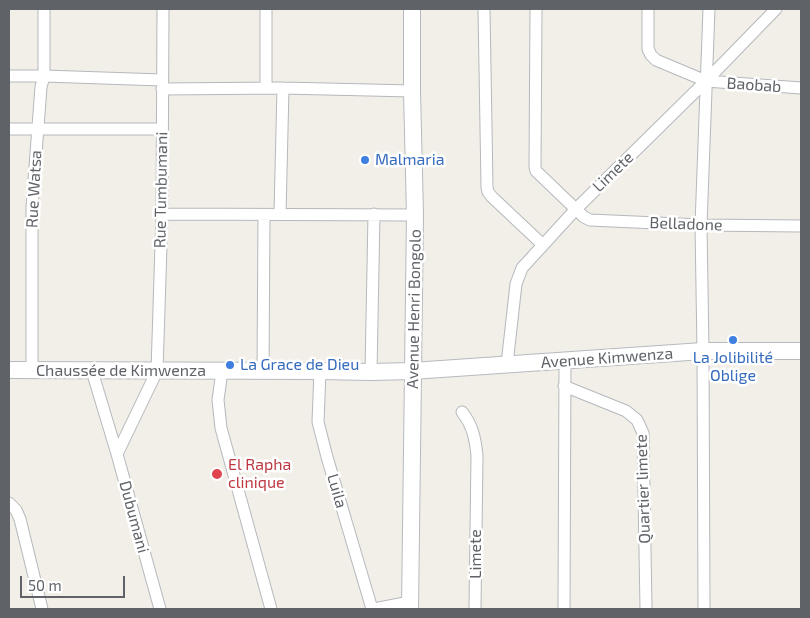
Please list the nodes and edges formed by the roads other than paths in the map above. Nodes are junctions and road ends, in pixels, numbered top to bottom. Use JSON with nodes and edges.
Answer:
{"nodes":[{"id":1,"x":44,"y":9,"type":"edge"},
{"id":2,"x":163,"y":9,"type":"edge"},
{"id":3,"x":266,"y":9,"type":"edge"},
{"id":4,"x":412,"y":9,"type":"edge"},
{"id":5,"x":484,"y":9,"type":"edge"},
{"id":6,"x":536,"y":9,"type":"edge"},
{"id":7,"x":648,"y":9,"type":"edge"},
{"id":8,"x":709,"y":9,"type":"edge"},
{"id":9,"x":776,"y":9,"type":"edge"},
{"id":10,"x":9,"y":76,"type":"edge"},
{"id":11,"x":44,"y":76,"type":"junction"},
{"id":12,"x":706,"y":81,"type":"junction"},
{"id":13,"x":162,"y":84,"type":"junction"},
{"id":14,"x":266,"y":88,"type":"junction"},
{"id":15,"x":283,"y":88,"type":"junction"},
{"id":16,"x":801,"y":88,"type":"edge"},
{"id":17,"x":412,"y":91,"type":"junction"},
{"id":18,"x":9,"y":129,"type":"edge"},
{"id":19,"x":37,"y":129,"type":"junction"},
{"id":20,"x":162,"y":129,"type":"junction"},
{"id":21,"x":576,"y":209,"type":"junction"},
{"id":22,"x":162,"y":214,"type":"junction"},
{"id":23,"x":280,"y":214,"type":"junction"},
{"id":24,"x":374,"y":214,"type":"junction"},
{"id":25,"x":264,"y":215,"type":"junction"},
{"id":26,"x":415,"y":216,"type":"junction"},
{"id":27,"x":701,"y":225,"type":"junction"},
{"id":28,"x":801,"y":226,"type":"edge"},
{"id":29,"x":544,"y":245,"type":"junction"},
{"id":30,"x":703,"y":351,"type":"junction"},
{"id":31,"x":801,"y":351,"type":"edge"},
{"id":32,"x":565,"y":361,"type":"junction"},
{"id":33,"x":507,"y":364,"type":"junction"},
{"id":34,"x":9,"y":370,"type":"edge"},
{"id":35,"x":32,"y":370,"type":"junction"},
{"id":36,"x":92,"y":371,"type":"junction"},
{"id":37,"x":157,"y":371,"type":"junction"},
{"id":38,"x":222,"y":371,"type":"junction"},
{"id":39,"x":263,"y":371,"type":"junction"},
{"id":40,"x":320,"y":371,"type":"junction"},
{"id":41,"x":412,"y":371,"type":"junction"},
{"id":42,"x":371,"y":372,"type":"junction"},
{"id":43,"x":564,"y":386,"type":"junction"},
{"id":44,"x":462,"y":412,"type":"dead end"},
{"id":45,"x":117,"y":454,"type":"junction"},
{"id":46,"x":9,"y":503,"type":"edge"},
{"id":47,"x":410,"y":605,"type":"edge"},
{"id":48,"x":42,"y":609,"type":"edge"},
{"id":49,"x":160,"y":609,"type":"edge"},
{"id":50,"x":271,"y":609,"type":"edge"},
{"id":51,"x":373,"y":609,"type":"edge"},
{"id":52,"x":475,"y":609,"type":"edge"},
{"id":53,"x":564,"y":609,"type":"edge"},
{"id":54,"x":646,"y":609,"type":"edge"},
{"id":55,"x":704,"y":609,"type":"edge"}],
"edges":[{"from":1,"to":11,"type":"street","name":"Rue Watsa"},
{"from":2,"to":13,"type":"street","name":"Rue Tumbumani"},
{"from":3,"to":14,"type":"street"},
{"from":4,"to":17,"type":"street","name":"Avenue Henri Bongolo"},
{"from":5,"to":29,"type":"street"},
{"from":6,"to":21,"type":"street","name":"Belladone"},
{"from":7,"to":12,"type":"street","name":"Baobab"},
{"from":8,"to":12,"type":"street"},
{"from":9,"to":12,"type":"street","name":"Limete"},
{"from":10,"to":11,"type":"street"},
{"from":11,"to":13,"type":"street"},
{"from":11,"to":19,"type":"street","name":"Rue Watsa"},
{"from":12,"to":16,"type":"street","name":"Baobab"},
{"from":12,"to":21,"type":"street","name":"Limete"},
{"from":12,"to":27,"type":"street"},
{"from":13,"to":14,"type":"street"},
{"from":13,"to":20,"type":"street","name":"Rue Tumbumani"},
{"from":14,"to":15,"type":"street"},
{"from":15,"to":17,"type":"street"},
{"from":15,"to":23,"type":"street"},
{"from":17,"to":26,"type":"street","name":"Avenue Henri Bongolo"},
{"from":18,"to":19,"type":"street"},
{"from":19,"to":20,"type":"street"},
{"from":19,"to":35,"type":"street","name":"Rue Watsa"},
{"from":20,"to":22,"type":"street","name":"Rue Tumbumani"},
{"from":21,"to":27,"type":"street","name":"Belladone"},
{"from":21,"to":29,"type":"street","name":"Limete"},
{"from":22,"to":25,"type":"street"},
{"from":22,"to":37,"type":"street","name":"Rue Tumbumani"},
{"from":23,"to":24,"type":"street"},
{"from":23,"to":25,"type":"street"},
{"from":24,"to":26,"type":"street"},
{"from":24,"to":42,"type":"street"},
{"from":25,"to":39,"type":"street"},
{"from":26,"to":41,"type":"street","name":"Avenue Henri Bongolo"},
{"from":27,"to":28,"type":"street","name":"Belladone"},
{"from":27,"to":30,"type":"street"},
{"from":29,"to":33,"type":"street","name":"Limete"},
{"from":30,"to":31,"type":"street","name":"Avenue Kimwenza"},
{"from":30,"to":32,"type":"street","name":"Avenue Kimwenza"},
{"from":30,"to":55,"type":"street"},
{"from":32,"to":33,"type":"street","name":"Avenue Kimwenza"},
{"from":32,"to":43,"type":"street"},
{"from":33,"to":41,"type":"street","name":"Avenue Kimwenza"},
{"from":34,"to":35,"type":"street","name":"Chaussée de Kimwenza"},
{"from":35,"to":36,"type":"street","name":"Chaussée de Kimwenza"},
{"from":36,"to":37,"type":"street","name":"Chaussée de Kimwenza"},
{"from":36,"to":45,"type":"street","name":"Dubumani"},
{"from":37,"to":38,"type":"street","name":"Chaussée de Kimwenza"},
{"from":37,"to":45,"type":"street"},
{"from":38,"to":39,"type":"street","name":"Chaussée de Kimwenza"},
{"from":38,"to":50,"type":"street"},
{"from":39,"to":40,"type":"street","name":"Chaussée de Kimwenza"},
{"from":40,"to":42,"type":"street","name":"Chaussée de Kimwenza"},
{"from":40,"to":51,"type":"street","name":"Luila"},
{"from":41,"to":42,"type":"street","name":"Chaussée de Kimwenza"},
{"from":41,"to":47,"type":"street","name":"Avenue Henri Bongolo"},
{"from":43,"to":53,"type":"street"},
{"from":43,"to":54,"type":"street","name":"Quartier limete"},
{"from":44,"to":52,"type":"street","name":"Limete"},
{"from":45,"to":49,"type":"street","name":"Dubumani"},
{"from":46,"to":48,"type":"street"},
{"from":47,"to":51,"type":"street"}]}
